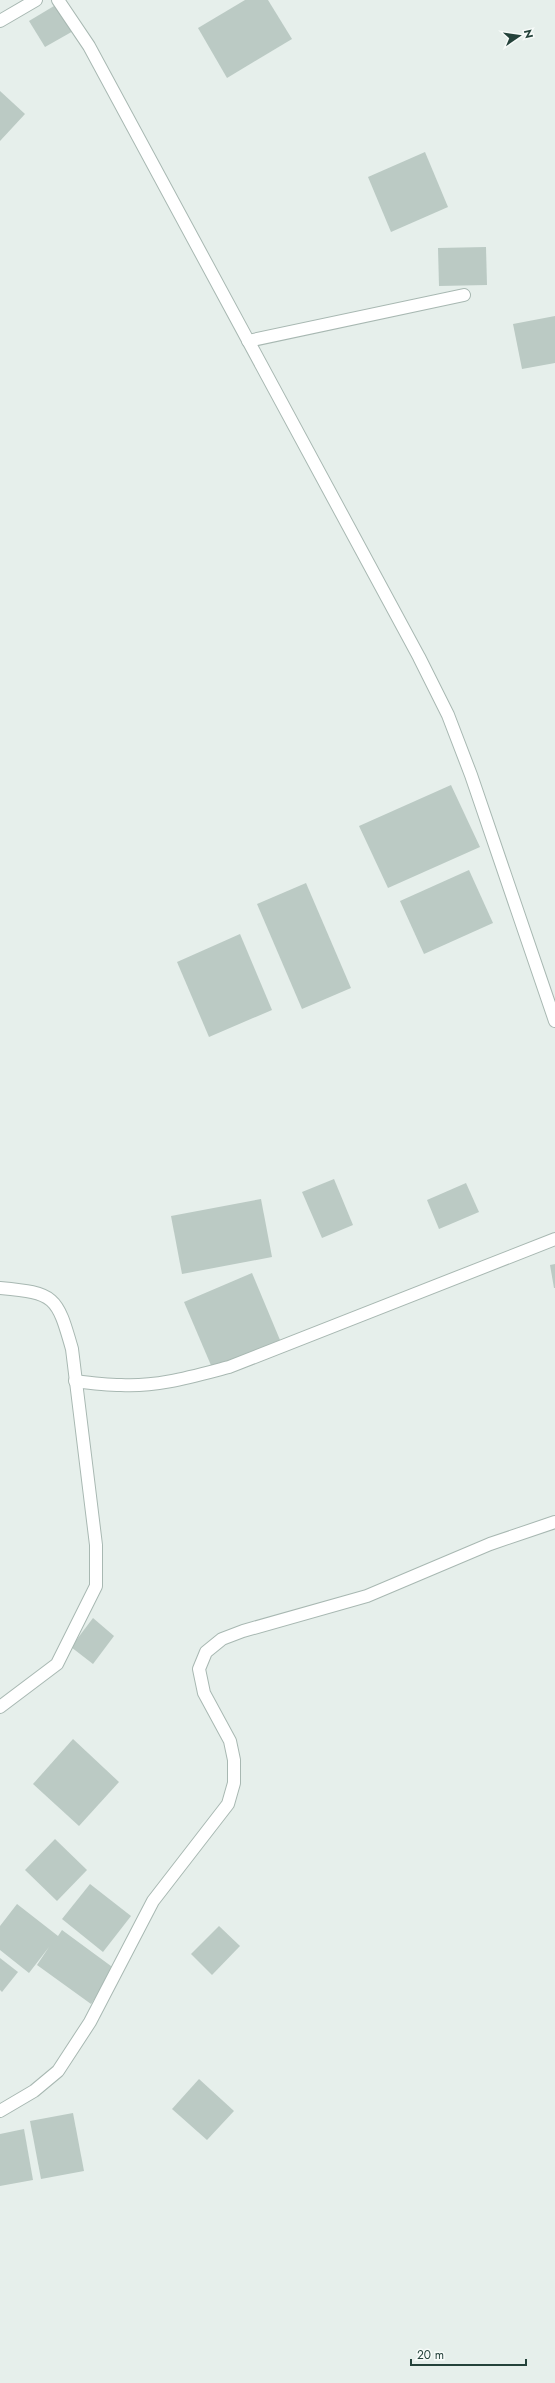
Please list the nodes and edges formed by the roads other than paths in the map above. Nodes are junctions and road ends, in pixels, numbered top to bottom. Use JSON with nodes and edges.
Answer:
{"nodes":[{"id":1,"x":36,"y":0,"type":"edge"},
{"id":2,"x":58,"y":0,"type":"edge"},
{"id":3,"x":0,"y":21,"type":"edge"},
{"id":4,"x":464,"y":295,"type":"dead end"},
{"id":5,"x":248,"y":341,"type":"junction"},
{"id":6,"x":555,"y":1021,"type":"edge"},
{"id":7,"x":555,"y":1239,"type":"edge"},
{"id":8,"x":0,"y":1288,"type":"edge"},
{"id":9,"x":75,"y":1381,"type":"junction"},
{"id":10,"x":555,"y":1522,"type":"edge"},
{"id":11,"x":0,"y":1707,"type":"edge"},
{"id":12,"x":0,"y":2111,"type":"edge"}],
"edges":[{"from":1,"to":3,"type":"street"},
{"from":2,"to":5,"type":"street"},
{"from":4,"to":5,"type":"street"},
{"from":5,"to":6,"type":"street"},
{"from":7,"to":9,"type":"street"},
{"from":8,"to":9,"type":"street"},
{"from":9,"to":11,"type":"street"},
{"from":10,"to":12,"type":"street"}]}
